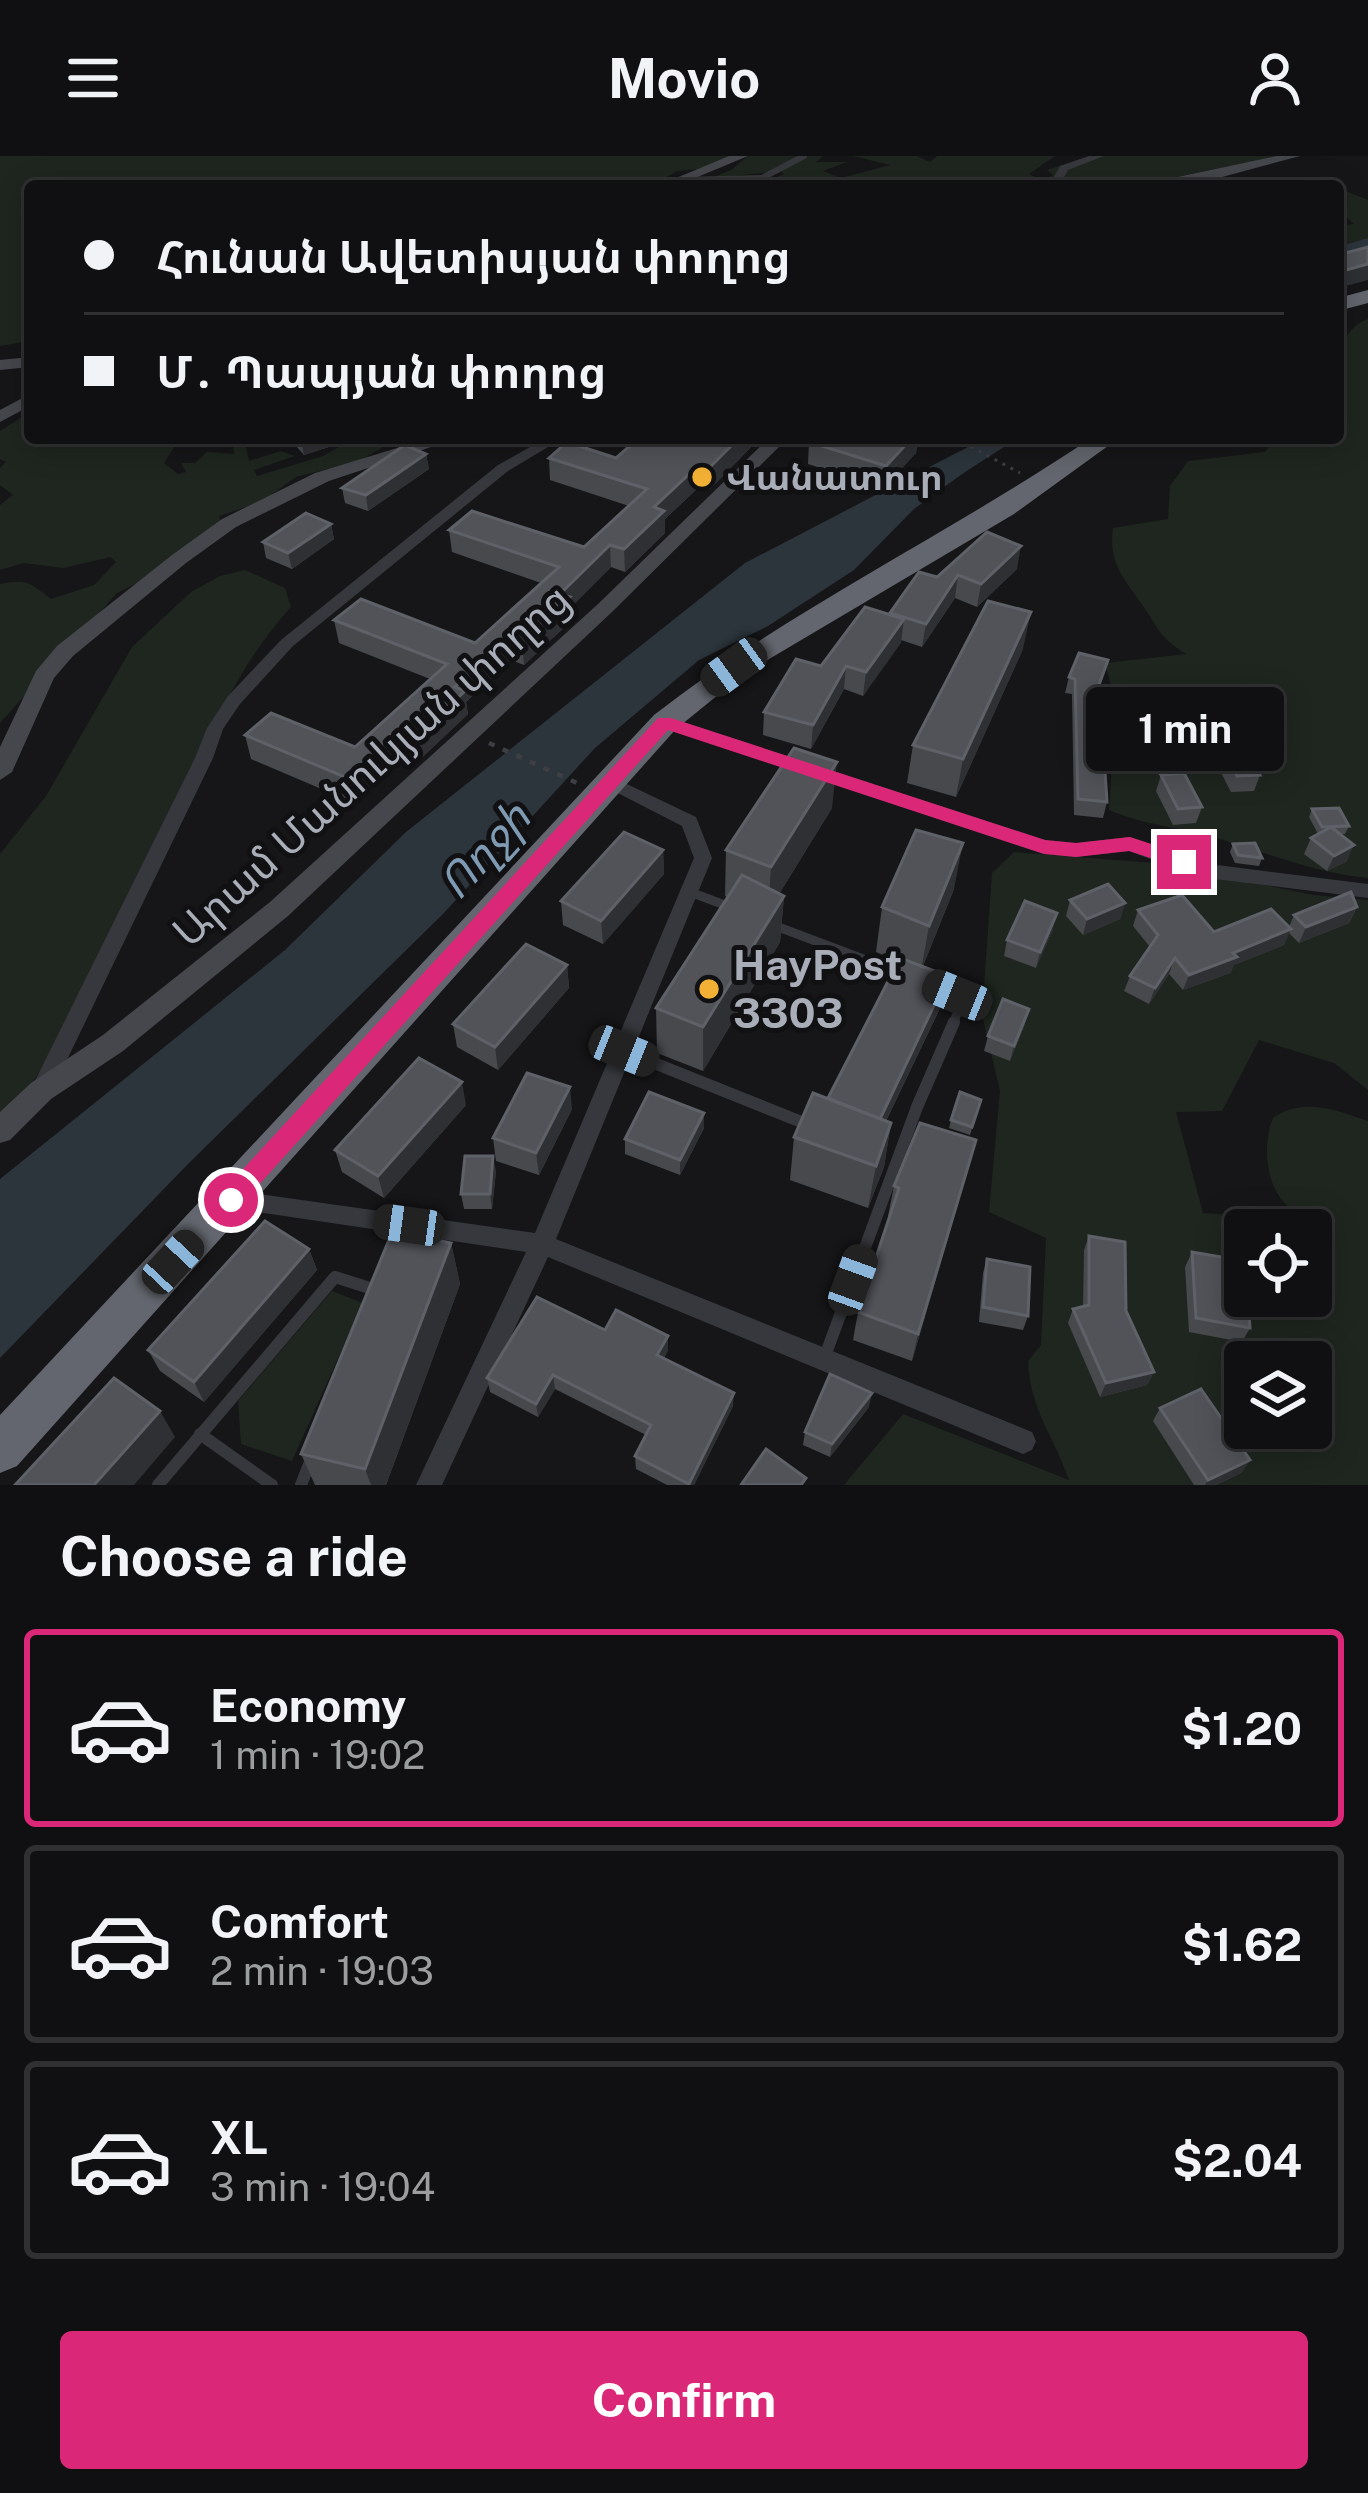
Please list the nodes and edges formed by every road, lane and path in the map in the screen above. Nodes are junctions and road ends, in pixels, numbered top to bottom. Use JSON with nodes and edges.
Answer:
{"nodes":[{"id":1,"x":740,"y":156,"type":"edge"},
{"id":2,"x":804,"y":156,"type":"edge"},
{"id":3,"x":1099,"y":156,"type":"edge"},
{"id":4,"x":1293,"y":156,"type":"edge"},
{"id":5,"x":678,"y":180,"type":"edge"},
{"id":6,"x":765,"y":180,"type":"edge"},
{"id":7,"x":1057,"y":180,"type":"edge"},
{"id":8,"x":1192,"y":180,"type":"edge"},
{"id":9,"x":431,"y":444,"type":"edge"},
{"id":10,"x":545,"y":444,"type":"edge"},
{"id":11,"x":773,"y":444,"type":"edge"},
{"id":12,"x":965,"y":444,"type":"edge"},
{"id":13,"x":1098,"y":444,"type":"edge"},
{"id":14,"x":1026,"y":476,"type":"dead end"},
{"id":15,"x":665,"y":722,"type":"junction"},
{"id":16,"x":501,"y":748,"type":"dead end"},
{"id":17,"x":0,"y":772,"type":"edge"},
{"id":18,"x":598,"y":784,"type":"junction"},
{"id":19,"x":1368,"y":891,"type":"edge"},
{"id":20,"x":690,"y":892,"type":"junction"},
{"id":21,"x":911,"y":977,"type":"edge"},
{"id":22,"x":931,"y":985,"type":"edge"},
{"id":23,"x":624,"y":1051,"type":"junction"},
{"id":24,"x":41,"y":1091,"type":"junction"},
{"id":25,"x":813,"y":1127,"type":"edge"},
{"id":26,"x":0,"y":1131,"type":"edge"},
{"id":27,"x":876,"y":1153,"type":"edge"},
{"id":28,"x":897,"y":1161,"type":"junction"},
{"id":29,"x":231,"y":1200,"type":"junction"},
{"id":30,"x":542,"y":1244,"type":"junction"},
{"id":31,"x":370,"y":1312,"type":"edge"},
{"id":32,"x":824,"y":1360,"type":"junction"},
{"id":33,"x":200,"y":1434,"type":"junction"},
{"id":34,"x":1023,"y":1441,"type":"dead end"},
{"id":35,"x":318,"y":1442,"type":"edge"},
{"id":36,"x":0,"y":1449,"type":"edge"},
{"id":37,"x":158,"y":1485,"type":"edge"},
{"id":38,"x":272,"y":1485,"type":"edge"},
{"id":39,"x":301,"y":1485,"type":"edge"},
{"id":40,"x":429,"y":1485,"type":"edge"}],
"edges":[{"from":1,"to":5,"type":"street"},
{"from":2,"to":6,"type":"lane"},
{"from":3,"to":7,"type":"street"},
{"from":4,"to":8,"type":"street"},
{"from":9,"to":17,"type":"street"},
{"from":10,"to":24,"type":"street"},
{"from":11,"to":24,"type":"street","name":"Արամ Մանուկյան փողոց"},
{"from":12,"to":14,"type":"path"},
{"from":13,"to":15,"type":"highway"},
{"from":15,"to":18,"type":"highway"},
{"from":15,"to":19,"type":"street"},
{"from":16,"to":18,"type":"path"},
{"from":18,"to":20,"type":"street"},
{"from":18,"to":29,"type":"highway"},
{"from":20,"to":21,"type":"lane"},
{"from":20,"to":23,"type":"street"},
{"from":22,"to":28,"type":"lane"},
{"from":23,"to":25,"type":"lane"},
{"from":23,"to":30,"type":"street"},
{"from":24,"to":26,"type":"street","name":"Արամ Մանուկյան փողոց"},
{"from":27,"to":28,"type":"lane"},
{"from":28,"to":32,"type":"lane"},
{"from":29,"to":30,"type":"street"},
{"from":29,"to":36,"type":"highway"},
{"from":30,"to":32,"type":"street"},
{"from":30,"to":40,"type":"street"},
{"from":31,"to":33,"type":"lane"},
{"from":32,"to":34,"type":"street"},
{"from":33,"to":37,"type":"lane"},
{"from":33,"to":38,"type":"lane"},
{"from":35,"to":39,"type":"lane"}]}
